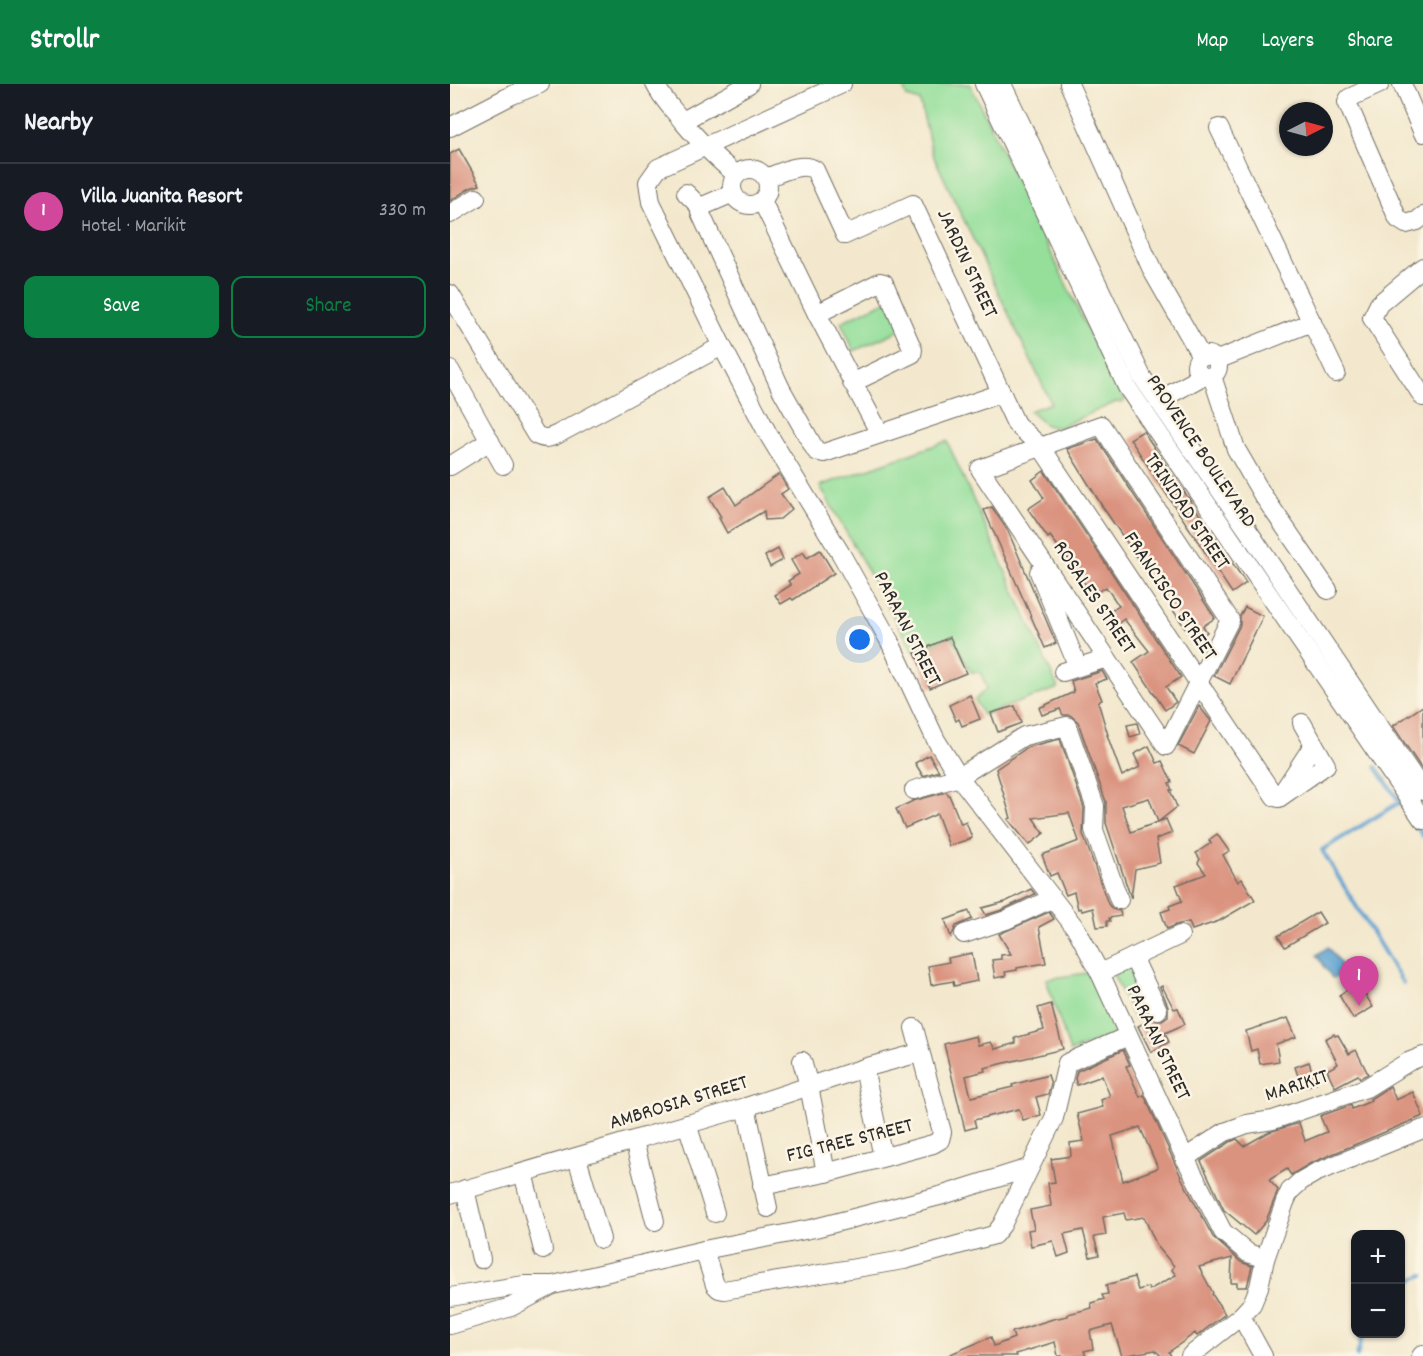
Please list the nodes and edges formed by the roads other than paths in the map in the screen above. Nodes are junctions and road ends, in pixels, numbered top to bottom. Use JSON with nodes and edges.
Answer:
{"nodes":[{"id":1,"x":540,"y":84,"type":"edge"},
{"id":2,"x":842,"y":84,"type":"edge"},
{"id":3,"x":984,"y":84,"type":"edge"},
{"id":4,"x":1002,"y":84,"type":"edge"},
{"id":5,"x":1069,"y":84,"type":"edge"},
{"id":6,"x":1380,"y":84,"type":"edge"},
{"id":7,"x":1402,"y":84,"type":"edge"},
{"id":8,"x":741,"y":86,"type":"edge"},
{"id":9,"x":509,"y":90,"type":"edge"},
{"id":10,"x":656,"y":96,"type":"edge"},
{"id":11,"x":452,"y":121,"type":"edge"},
{"id":12,"x":683,"y":121,"type":"junction"},
{"id":13,"x":1219,"y":128,"type":"dead end"},
{"id":14,"x":1423,"y":133,"type":"edge"},
{"id":15,"x":704,"y":147,"type":"junction"},
{"id":16,"x":737,"y":175,"type":"junction"},
{"id":17,"x":766,"y":178,"type":"junction"},
{"id":18,"x":686,"y":193,"type":"dead end"},
{"id":19,"x":733,"y":193,"type":"junction"},
{"id":20,"x":476,"y":198,"type":"dead end"},
{"id":21,"x":762,"y":201,"type":"junction"},
{"id":22,"x":701,"y":208,"type":"junction"},
{"id":23,"x":450,"y":214,"type":"edge"},
{"id":24,"x":1423,"y":216,"type":"edge"},
{"id":25,"x":1423,"y":267,"type":"edge"},
{"id":26,"x":450,"y":294,"type":"edge"},
{"id":27,"x":817,"y":314,"type":"junction"},
{"id":28,"x":1312,"y":322,"type":"junction"},
{"id":29,"x":722,"y":346,"type":"junction"},
{"id":30,"x":1208,"y":367,"type":"junction"},
{"id":31,"x":450,"y":370,"type":"edge"},
{"id":32,"x":1336,"y":373,"type":"dead end"},
{"id":33,"x":1135,"y":382,"type":"junction"},
{"id":34,"x":852,"y":383,"type":"junction"},
{"id":35,"x":1002,"y":393,"type":"junction"},
{"id":36,"x":456,"y":396,"type":"edge"},
{"id":37,"x":1423,"y":397,"type":"edge"},
{"id":38,"x":1158,"y":400,"type":"junction"},
{"id":39,"x":1016,"y":424,"type":"joint"},
{"id":40,"x":880,"y":434,"type":"junction"},
{"id":41,"x":490,"y":441,"type":"junction"},
{"id":42,"x":1041,"y":447,"type":"junction"},
{"id":43,"x":503,"y":465,"type":"dead end"},
{"id":44,"x":450,"y":466,"type":"edge"},
{"id":45,"x":1024,"y":534,"type":"junction"},
{"id":46,"x":1328,"y":590,"type":"dead end"},
{"id":47,"x":1107,"y":658,"type":"junction"},
{"id":48,"x":1198,"y":681,"type":"junction"},
{"id":49,"x":1302,"y":723,"type":"dead end"},
{"id":50,"x":959,"y":777,"type":"junction"},
{"id":51,"x":914,"y":790,"type":"dead end"},
{"id":52,"x":1423,"y":791,"type":"edge"},
{"id":53,"x":1423,"y":820,"type":"edge"},
{"id":54,"x":1052,"y":899,"type":"junction"},
{"id":55,"x":1119,"y":900,"type":"dead end"},
{"id":56,"x":964,"y":934,"type":"dead end"},
{"id":57,"x":1180,"y":935,"type":"dead end"},
{"id":58,"x":1133,"y":957,"type":"junction"},
{"id":59,"x":1100,"y":973,"type":"junction"},
{"id":60,"x":1158,"y":1010,"type":"dead end"},
{"id":61,"x":914,"y":1028,"type":"dead end"},
{"id":62,"x":1128,"y":1036,"type":"junction"},
{"id":63,"x":920,"y":1053,"type":"junction"},
{"id":64,"x":1423,"y":1056,"type":"edge"},
{"id":65,"x":802,"y":1061,"type":"dead end"},
{"id":66,"x":864,"y":1068,"type":"junction"},
{"id":67,"x":809,"y":1086,"type":"junction"},
{"id":68,"x":746,"y":1107,"type":"junction"},
{"id":69,"x":687,"y":1124,"type":"junction"},
{"id":70,"x":1423,"y":1129,"type":"edge"},
{"id":71,"x":634,"y":1141,"type":"junction"},
{"id":72,"x":883,"y":1157,"type":"junction"},
{"id":73,"x":577,"y":1158,"type":"junction"},
{"id":74,"x":1185,"y":1158,"type":"junction"},
{"id":75,"x":1029,"y":1168,"type":"junction"},
{"id":76,"x":523,"y":1173,"type":"junction"},
{"id":77,"x":826,"y":1173,"type":"junction"},
{"id":78,"x":762,"y":1186,"type":"junction"},
{"id":79,"x":458,"y":1191,"type":"edge"},
{"id":80,"x":768,"y":1208,"type":"dead end"},
{"id":81,"x":715,"y":1212,"type":"dead end"},
{"id":82,"x":655,"y":1221,"type":"dead end"},
{"id":83,"x":601,"y":1239,"type":"dead end"},
{"id":84,"x":543,"y":1250,"type":"dead end"},
{"id":85,"x":704,"y":1250,"type":"junction"},
{"id":86,"x":481,"y":1259,"type":"dead end"},
{"id":87,"x":1265,"y":1259,"type":"junction"},
{"id":88,"x":553,"y":1285,"type":"junction"},
{"id":89,"x":450,"y":1297,"type":"edge"},
{"id":90,"x":1241,"y":1316,"type":"junction"},
{"id":91,"x":450,"y":1325,"type":"edge"},
{"id":92,"x":1190,"y":1356,"type":"edge"},
{"id":93,"x":1263,"y":1356,"type":"edge"}],
"edges":[{"from":1,"to":9,"type":"street"},
{"from":2,"to":15,"type":"street","name":"PARAAN STREET"},
{"from":3,"to":33,"type":"street","name":"PROVENCE BOULEVARD"},
{"from":4,"to":33,"type":"street","name":"PROVENCE BOULEVARD"},
{"from":5,"to":30,"type":"street"},
{"from":6,"to":24,"type":"street"},
{"from":7,"to":14,"type":"street"},
{"from":8,"to":12,"type":"street"},
{"from":9,"to":11,"type":"street"},
{"from":10,"to":12,"type":"street"},
{"from":12,"to":15,"type":"street"},
{"from":13,"to":28,"type":"street"},
{"from":15,"to":16,"type":"street"},
{"from":15,"to":29,"type":"street","name":"PARAAN STREET"},
{"from":16,"to":17,"type":"street"},
{"from":16,"to":19,"type":"street"},
{"from":17,"to":21,"type":"street"},
{"from":17,"to":35,"type":"street","name":"JARDIN STREET"},
{"from":18,"to":22,"type":"street"},
{"from":19,"to":21,"type":"street"},
{"from":19,"to":22,"type":"street"},
{"from":20,"to":23,"type":"street"},
{"from":21,"to":27,"type":"street"},
{"from":22,"to":40,"type":"street"},
{"from":25,"to":37,"type":"street"},
{"from":26,"to":29,"type":"street"},
{"from":27,"to":34,"type":"street"},
{"from":27,"to":34,"type":"street"},
{"from":28,"to":30,"type":"street"},
{"from":28,"to":32,"type":"street"},
{"from":29,"to":50,"type":"street","name":"PARAAN STREET"},
{"from":30,"to":38,"type":"street"},
{"from":30,"to":46,"type":"street"},
{"from":31,"to":36,"type":"street"},
{"from":33,"to":38,"type":"street","name":"PROVENCE BOULEVARD"},
{"from":33,"to":53,"type":"street","name":"PROVENCE BOULEVARD"},
{"from":34,"to":40,"type":"street"},
{"from":35,"to":39,"type":"street","name":"JARDIN STREET"},
{"from":35,"to":40,"type":"street"},
{"from":36,"to":41,"type":"street"},
{"from":38,"to":52,"type":"street","name":"PROVENCE BOULEVARD"},
{"from":39,"to":42,"type":"street","name":"FRANCISCO STREET"},
{"from":41,"to":43,"type":"street"},
{"from":41,"to":44,"type":"street"},
{"from":42,"to":45,"type":"street","name":"ROSALES STREET"},
{"from":42,"to":48,"type":"street","name":"FRANCISCO STREET"},
{"from":42,"to":48,"type":"street","name":"TRINIDAD STREET"},
{"from":45,"to":47,"type":"street","name":"ROSALES STREET"},
{"from":45,"to":47,"type":"street"},
{"from":47,"to":48,"type":"street","name":"ROSALES STREET"},
{"from":48,"to":49,"type":"street","name":"FRANCISCO STREET"},
{"from":50,"to":51,"type":"street"},
{"from":50,"to":54,"type":"street","name":"PARAAN STREET"},
{"from":50,"to":55,"type":"street"},
{"from":54,"to":56,"type":"street"},
{"from":54,"to":59,"type":"street","name":"PARAAN STREET"},
{"from":57,"to":58,"type":"street"},
{"from":58,"to":59,"type":"street"},
{"from":58,"to":60,"type":"street"},
{"from":59,"to":62,"type":"street","name":"PARAAN STREET"},
{"from":61,"to":63,"type":"street"},
{"from":62,"to":74,"type":"street","name":"PARAAN STREET"},
{"from":62,"to":75,"type":"street"},
{"from":63,"to":66,"type":"street","name":"AMBROSIA STREET"},
{"from":63,"to":72,"type":"street","name":"FIG TREE STREET"},
{"from":64,"to":74,"type":"street","name":"MARIKIT"},
{"from":65,"to":67,"type":"street"},
{"from":66,"to":67,"type":"street","name":"AMBROSIA STREET"},
{"from":66,"to":72,"type":"street"},
{"from":67,"to":68,"type":"street","name":"AMBROSIA STREET"},
{"from":67,"to":77,"type":"street"},
{"from":68,"to":69,"type":"street","name":"AMBROSIA STREET"},
{"from":68,"to":78,"type":"street"},
{"from":69,"to":71,"type":"street","name":"AMBROSIA STREET"},
{"from":69,"to":81,"type":"street"},
{"from":70,"to":87,"type":"street"},
{"from":71,"to":73,"type":"street","name":"AMBROSIA STREET"},
{"from":71,"to":82,"type":"street"},
{"from":72,"to":77,"type":"street","name":"FIG TREE STREET"},
{"from":73,"to":76,"type":"street","name":"AMBROSIA STREET"},
{"from":73,"to":83,"type":"street"},
{"from":74,"to":87,"type":"street","name":"PARAAN STREET"},
{"from":75,"to":85,"type":"street"},
{"from":75,"to":85,"type":"street"},
{"from":76,"to":79,"type":"street","name":"AMBROSIA STREET"},
{"from":76,"to":84,"type":"street"},
{"from":77,"to":78,"type":"street","name":"FIG TREE STREET"},
{"from":78,"to":80,"type":"street"},
{"from":79,"to":86,"type":"street"},
{"from":85,"to":88,"type":"street"},
{"from":87,"to":90,"type":"street"},
{"from":88,"to":89,"type":"street"},
{"from":88,"to":91,"type":"street"},
{"from":90,"to":92,"type":"street"},
{"from":90,"to":93,"type":"street"}]}
